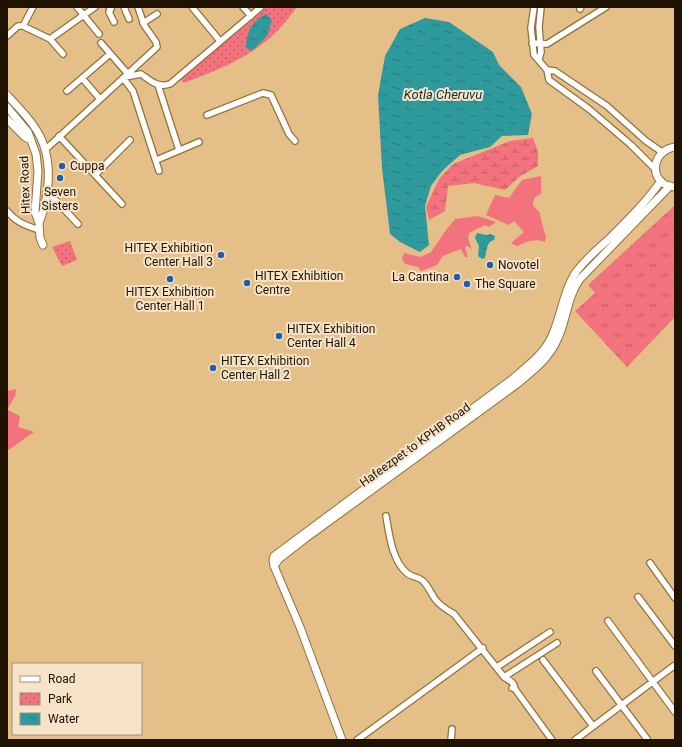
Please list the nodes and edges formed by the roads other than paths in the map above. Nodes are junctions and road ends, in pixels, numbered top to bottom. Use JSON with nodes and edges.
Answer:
{"nodes":[{"id":1,"x":77,"y":7,"type":"edge"},
{"id":2,"x":95,"y":7,"type":"edge"},
{"id":3,"x":109,"y":7,"type":"edge"},
{"id":4,"x":124,"y":7,"type":"edge"},
{"id":5,"x":138,"y":7,"type":"edge"},
{"id":6,"x":192,"y":7,"type":"edge"},
{"id":7,"x":243,"y":7,"type":"edge"},
{"id":8,"x":261,"y":7,"type":"edge"},
{"id":9,"x":534,"y":7,"type":"edge"},
{"id":10,"x":541,"y":7,"type":"edge"},
{"id":11,"x":606,"y":7,"type":"edge"},
{"id":12,"x":28,"y":12,"type":"edge"},
{"id":13,"x":157,"y":14,"type":"dead end"},
{"id":14,"x":84,"y":16,"type":"junction"},
{"id":15,"x":251,"y":16,"type":"junction"},
{"id":16,"x":129,"y":19,"type":"dead end"},
{"id":17,"x":114,"y":22,"type":"dead end"},
{"id":18,"x":143,"y":23,"type":"junction"},
{"id":19,"x":20,"y":26,"type":"junction"},
{"id":20,"x":100,"y":34,"type":"dead end"},
{"id":21,"x":7,"y":36,"type":"edge"},
{"id":22,"x":50,"y":39,"type":"junction"},
{"id":23,"x":220,"y":41,"type":"junction"},
{"id":24,"x":101,"y":43,"type":"dead end"},
{"id":25,"x":540,"y":43,"type":"junction"},
{"id":26,"x":532,"y":44,"type":"junction"},
{"id":27,"x":62,"y":54,"type":"dead end"},
{"id":28,"x":110,"y":54,"type":"junction"},
{"id":29,"x":539,"y":59,"type":"junction"},
{"id":30,"x":547,"y":70,"type":"junction"},
{"id":31,"x":125,"y":76,"type":"junction"},
{"id":32,"x":82,"y":78,"type":"junction"},
{"id":33,"x":158,"y":85,"type":"junction"},
{"id":34,"x":67,"y":92,"type":"dead end"},
{"id":35,"x":7,"y":95,"type":"edge"},
{"id":36,"x":100,"y":99,"type":"junction"},
{"id":37,"x":7,"y":107,"type":"edge"},
{"id":38,"x":207,"y":114,"type":"dead end"},
{"id":39,"x":7,"y":119,"type":"edge"},
{"id":40,"x":59,"y":136,"type":"junction"},
{"id":41,"x":31,"y":140,"type":"junction"},
{"id":42,"x":130,"y":140,"type":"dead end"},
{"id":43,"x":295,"y":141,"type":"dead end"},
{"id":44,"x":199,"y":142,"type":"dead end"},
{"id":45,"x":675,"y":147,"type":"edge"},
{"id":46,"x":46,"y":148,"type":"junction"},
{"id":47,"x":179,"y":150,"type":"junction"},
{"id":48,"x":662,"y":152,"type":"junction"},
{"id":49,"x":159,"y":159,"type":"dead end"},
{"id":50,"x":656,"y":170,"type":"junction"},
{"id":51,"x":159,"y":171,"type":"dead end"},
{"id":52,"x":95,"y":175,"type":"junction"},
{"id":53,"x":661,"y":181,"type":"junction"},
{"id":54,"x":672,"y":187,"type":"edge"},
{"id":55,"x":47,"y":191,"type":"junction"},
{"id":56,"x":122,"y":204,"type":"dead end"},
{"id":57,"x":7,"y":211,"type":"edge"},
{"id":58,"x":78,"y":224,"type":"dead end"},
{"id":59,"x":39,"y":227,"type":"junction"},
{"id":60,"x":43,"y":245,"type":"dead end"},
{"id":61,"x":386,"y":516,"type":"dead end"},
{"id":62,"x":650,"y":562,"type":"dead end"},
{"id":63,"x":274,"y":566,"type":"junction"},
{"id":64,"x":638,"y":597,"type":"dead end"},
{"id":65,"x":675,"y":598,"type":"edge"},
{"id":66,"x":608,"y":621,"type":"dead end"},
{"id":67,"x":550,"y":632,"type":"dead end"},
{"id":68,"x":557,"y":643,"type":"dead end"},
{"id":69,"x":675,"y":646,"type":"edge"},
{"id":70,"x":483,"y":648,"type":"junction"},
{"id":71,"x":543,"y":660,"type":"dead end"},
{"id":72,"x":675,"y":665,"type":"edge"},
{"id":73,"x":497,"y":667,"type":"junction"},
{"id":74,"x":596,"y":671,"type":"dead end"},
{"id":75,"x":505,"y":677,"type":"junction"},
{"id":76,"x":652,"y":682,"type":"junction"},
{"id":77,"x":622,"y":705,"type":"junction"},
{"id":78,"x":675,"y":712,"type":"edge"},
{"id":79,"x":593,"y":726,"type":"junction"},
{"id":80,"x":452,"y":729,"type":"dead end"},
{"id":81,"x":647,"y":739,"type":"dead end"},
{"id":82,"x":342,"y":740,"type":"edge"},
{"id":83,"x":357,"y":740,"type":"edge"},
{"id":84,"x":451,"y":740,"type":"edge"},
{"id":85,"x":552,"y":740,"type":"edge"},
{"id":86,"x":575,"y":740,"type":"edge"}],
"edges":[{"from":1,"to":14,"type":"street"},
{"from":2,"to":14,"type":"street"},
{"from":3,"to":17,"type":"street"},
{"from":4,"to":16,"type":"street"},
{"from":5,"to":18,"type":"street"},
{"from":6,"to":23,"type":"street"},
{"from":7,"to":15,"type":"street"},
{"from":8,"to":15,"type":"street"},
{"from":9,"to":26,"type":"street"},
{"from":10,"to":25,"type":"street"},
{"from":11,"to":25,"type":"street"},
{"from":12,"to":19,"type":"street"},
{"from":13,"to":18,"type":"street"},
{"from":14,"to":20,"type":"street"},
{"from":14,"to":22,"type":"street"},
{"from":15,"to":23,"type":"street"},
{"from":18,"to":31,"type":"street"},
{"from":19,"to":21,"type":"street"},
{"from":19,"to":22,"type":"street"},
{"from":22,"to":27,"type":"street"},
{"from":23,"to":33,"type":"street"},
{"from":24,"to":28,"type":"street"},
{"from":25,"to":26,"type":"street"},
{"from":25,"to":29,"type":"street"},
{"from":26,"to":29,"type":"street"},
{"from":28,"to":31,"type":"street"},
{"from":28,"to":32,"type":"street"},
{"from":29,"to":30,"type":"street"},
{"from":30,"to":48,"type":"street"},
{"from":30,"to":50,"type":"street"},
{"from":31,"to":33,"type":"street"},
{"from":31,"to":36,"type":"street"},
{"from":31,"to":51,"type":"street"},
{"from":32,"to":34,"type":"street"},
{"from":32,"to":36,"type":"street"},
{"from":33,"to":47,"type":"street"},
{"from":35,"to":46,"type":"main road","name":"Hitex Road"},
{"from":36,"to":40,"type":"street"},
{"from":37,"to":41,"type":"main road","name":"Hitex Road"},
{"from":38,"to":43,"type":"street"},
{"from":39,"to":41,"type":"main road"},
{"from":40,"to":46,"type":"street"},
{"from":40,"to":52,"type":"street"},
{"from":41,"to":59,"type":"main road","name":"Hitex Road"},
{"from":42,"to":52,"type":"street"},
{"from":44,"to":47,"type":"street"},
{"from":45,"to":48,"type":"main road"},
{"from":46,"to":55,"type":"main road","name":"Hitex Road"},
{"from":47,"to":49,"type":"street"},
{"from":48,"to":50,"type":"main road"},
{"from":50,"to":53,"type":"main road"},
{"from":52,"to":56,"type":"street"},
{"from":53,"to":54,"type":"main road","name":"Hafeezpet to KPHB Road"},
{"from":53,"to":63,"type":"main road"},
{"from":54,"to":63,"type":"main road","name":"Hafeezpet to KPHB Road"},
{"from":55,"to":58,"type":"street"},
{"from":55,"to":59,"type":"main road","name":"Hitex Road"},
{"from":57,"to":59,"type":"street"},
{"from":59,"to":60,"type":"main road","name":"Hitex Road"},
{"from":61,"to":70,"type":"street"},
{"from":62,"to":65,"type":"street"},
{"from":63,"to":82,"type":"main road"},
{"from":64,"to":69,"type":"street"},
{"from":66,"to":76,"type":"street"},
{"from":67,"to":73,"type":"street"},
{"from":68,"to":75,"type":"street"},
{"from":70,"to":73,"type":"street"},
{"from":70,"to":83,"type":"street"},
{"from":71,"to":79,"type":"street"},
{"from":72,"to":76,"type":"street"},
{"from":73,"to":75,"type":"street"},
{"from":74,"to":77,"type":"street"},
{"from":75,"to":85,"type":"street"},
{"from":76,"to":77,"type":"street"},
{"from":76,"to":78,"type":"street"},
{"from":77,"to":79,"type":"street"},
{"from":77,"to":81,"type":"street"},
{"from":79,"to":86,"type":"street"},
{"from":80,"to":84,"type":"street"}]}
